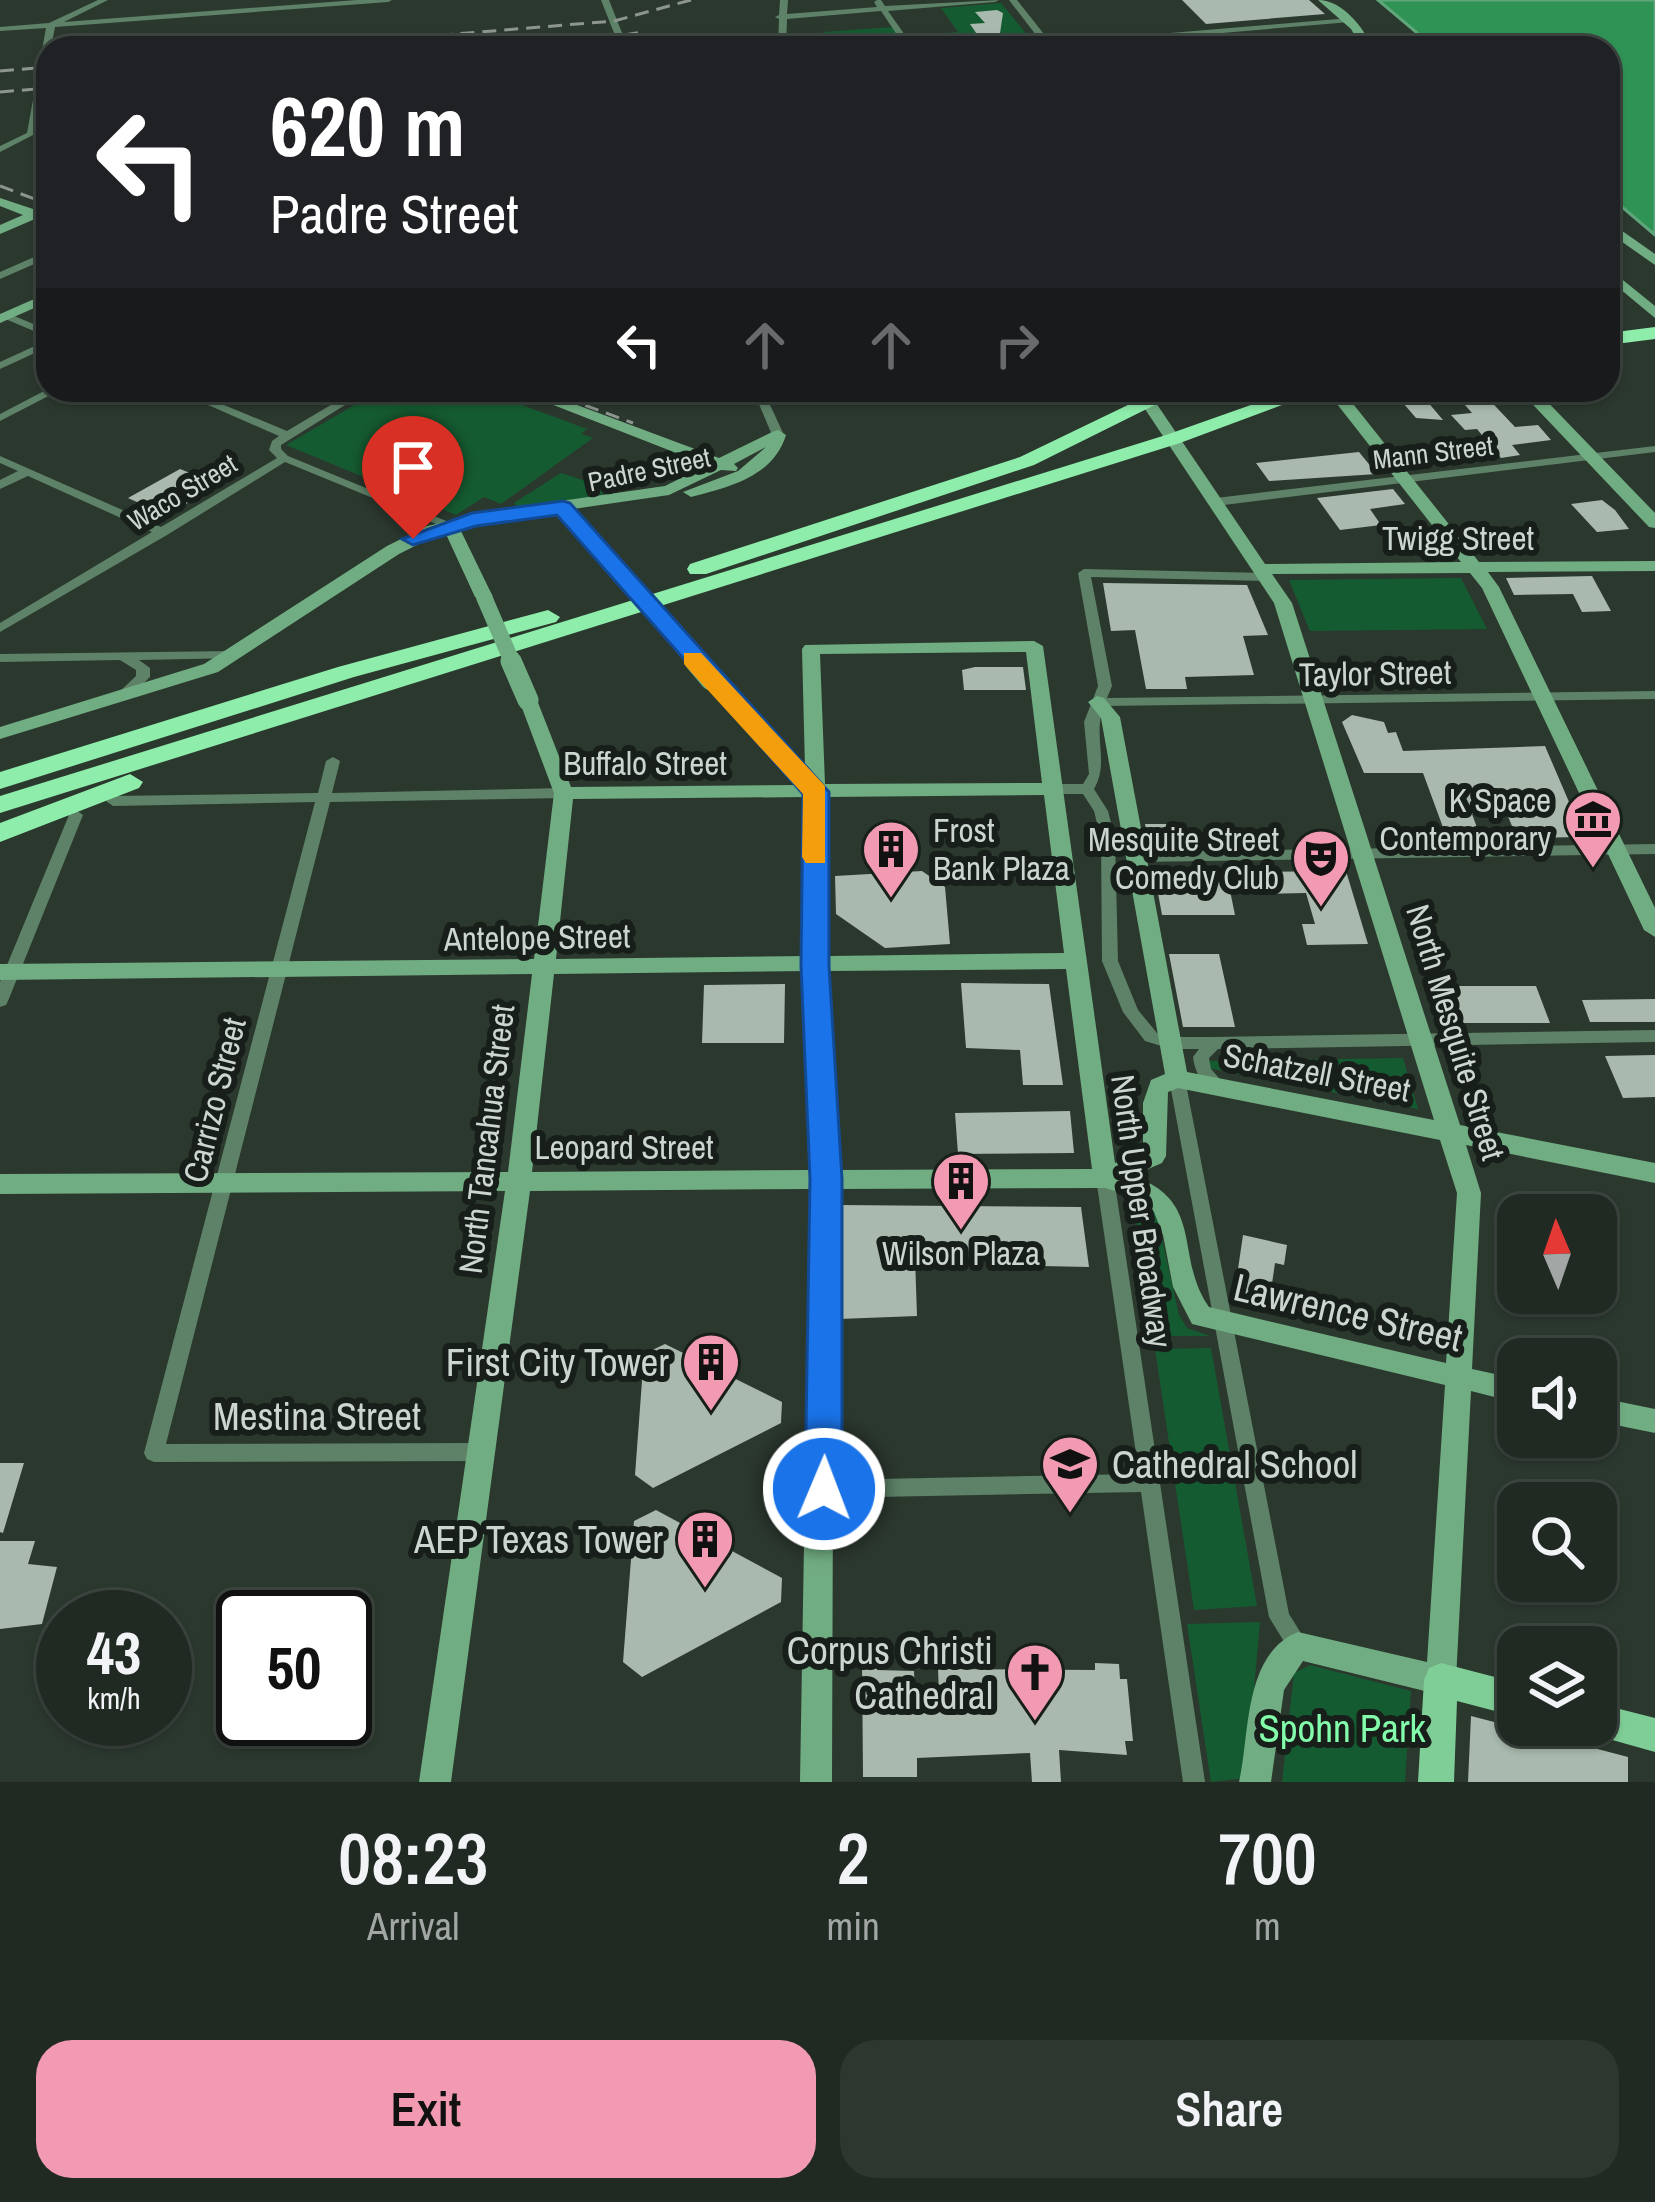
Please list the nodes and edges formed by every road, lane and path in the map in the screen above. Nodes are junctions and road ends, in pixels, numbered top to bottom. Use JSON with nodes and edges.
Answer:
{"nodes":[{"id":1,"x":104,"y":0,"type":"edge"},
{"id":2,"x":388,"y":0,"type":"edge"},
{"id":3,"x":605,"y":0,"type":"edge"},
{"id":4,"x":784,"y":0,"type":"edge"},
{"id":5,"x":995,"y":0,"type":"edge"},
{"id":6,"x":1013,"y":0,"type":"edge"},
{"id":7,"x":1323,"y":0,"type":"edge"},
{"id":8,"x":1352,"y":1,"type":"edge"},
{"id":9,"x":880,"y":4,"type":"edge"},
{"id":10,"x":779,"y":17,"type":"junction"},
{"id":11,"x":1350,"y":20,"type":"junction"},
{"id":12,"x":51,"y":25,"type":"junction"},
{"id":13,"x":0,"y":29,"type":"edge"},
{"id":14,"x":1181,"y":34,"type":"joint"},
{"id":15,"x":49,"y":36,"type":"edge"},
{"id":16,"x":619,"y":36,"type":"edge"},
{"id":17,"x":781,"y":36,"type":"edge"},
{"id":18,"x":902,"y":36,"type":"edge"},
{"id":19,"x":1041,"y":36,"type":"edge"},
{"id":20,"x":1161,"y":36,"type":"edge"},
{"id":21,"x":1360,"y":36,"type":"edge"},
{"id":22,"x":36,"y":107,"type":"edge"},
{"id":23,"x":36,"y":133,"type":"edge"},
{"id":24,"x":31,"y":134,"type":"junction"},
{"id":25,"x":0,"y":149,"type":"edge"},
{"id":26,"x":0,"y":202,"type":"edge"},
{"id":27,"x":36,"y":215,"type":"edge"},
{"id":28,"x":36,"y":219,"type":"edge"},
{"id":29,"x":0,"y":230,"type":"edge"},
{"id":30,"x":1620,"y":234,"type":"edge"},
{"id":31,"x":36,"y":259,"type":"edge"},
{"id":32,"x":1652,"y":259,"type":"edge"},
{"id":33,"x":1620,"y":261,"type":"edge"},
{"id":34,"x":0,"y":275,"type":"edge"},
{"id":35,"x":1620,"y":283,"type":"edge"},
{"id":36,"x":36,"y":303,"type":"edge"},
{"id":37,"x":1655,"y":316,"type":"edge"},
{"id":38,"x":4,"y":318,"type":"edge"},
{"id":39,"x":1620,"y":320,"type":"edge"},
{"id":40,"x":36,"y":333,"type":"edge"},
{"id":41,"x":1650,"y":335,"type":"edge"},
{"id":42,"x":1620,"y":338,"type":"edge"},
{"id":43,"x":36,"y":345,"type":"edge"},
{"id":44,"x":0,"y":366,"type":"edge"},
{"id":45,"x":36,"y":400,"type":"edge"},
{"id":46,"x":208,"y":402,"type":"edge"},
{"id":47,"x":343,"y":402,"type":"edge"},
{"id":48,"x":555,"y":402,"type":"edge"},
{"id":49,"x":763,"y":402,"type":"edge"},
{"id":50,"x":1142,"y":402,"type":"edge"},
{"id":51,"x":1157,"y":402,"type":"edge"},
{"id":52,"x":1278,"y":402,"type":"edge"},
{"id":53,"x":1343,"y":402,"type":"edge"},
{"id":54,"x":1538,"y":402,"type":"edge"},
{"id":55,"x":0,"y":418,"type":"edge"},
{"id":56,"x":286,"y":435,"type":"junction"},
{"id":57,"x":778,"y":435,"type":"junction"},
{"id":58,"x":1173,"y":439,"type":"junction"},
{"id":59,"x":1655,"y":449,"type":"edge"},
{"id":60,"x":1590,"y":457,"type":"junction"},
{"id":61,"x":284,"y":458,"type":"junction"},
{"id":62,"x":0,"y":460,"type":"edge"},
{"id":63,"x":723,"y":465,"type":"junction"},
{"id":64,"x":26,"y":472,"type":"junction"},
{"id":65,"x":741,"y":474,"type":"junction"},
{"id":66,"x":1404,"y":479,"type":"junction"},
{"id":67,"x":0,"y":485,"type":"edge"},
{"id":68,"x":1216,"y":502,"type":"junction"},
{"id":69,"x":565,"y":510,"type":"junction"},
{"id":70,"x":1655,"y":523,"type":"edge"},
{"id":71,"x":455,"y":531,"type":"junction"},
{"id":72,"x":163,"y":532,"type":"junction"},
{"id":73,"x":1655,"y":566,"type":"edge"},
{"id":74,"x":1476,"y":568,"type":"junction"},
{"id":75,"x":1264,"y":573,"type":"junction"},
{"id":76,"x":0,"y":628,"type":"edge"},
{"id":77,"x":234,"y":655,"type":"junction"},
{"id":78,"x":117,"y":656,"type":"junction"},
{"id":79,"x":0,"y":658,"type":"edge"},
{"id":80,"x":346,"y":672,"type":"junction"},
{"id":81,"x":379,"y":687,"type":"junction"},
{"id":82,"x":1655,"y":695,"type":"edge"},
{"id":83,"x":1543,"y":697,"type":"junction"},
{"id":84,"x":120,"y":698,"type":"junction"},
{"id":85,"x":1315,"y":701,"type":"junction"},
{"id":86,"x":1097,"y":702,"type":"junction"},
{"id":87,"x":0,"y":733,"type":"edge"},
{"id":88,"x":0,"y":761,"type":"edge"},
{"id":89,"x":333,"y":761,"type":"dead end"},
{"id":90,"x":0,"y":781,"type":"edge"},
{"id":91,"x":1052,"y":789,"type":"junction"},
{"id":92,"x":1087,"y":789,"type":"junction"},
{"id":93,"x":816,"y":792,"type":"junction"},
{"id":94,"x":564,"y":793,"type":"junction"},
{"id":95,"x":324,"y":796,"type":"junction"},
{"id":96,"x":113,"y":801,"type":"dead end"},
{"id":97,"x":0,"y":805,"type":"edge"},
{"id":98,"x":76,"y":815,"type":"dead end"},
{"id":99,"x":0,"y":833,"type":"edge"},
{"id":100,"x":1655,"y":849,"type":"edge"},
{"id":101,"x":1618,"y":850,"type":"junction"},
{"id":102,"x":1363,"y":854,"type":"junction"},
{"id":103,"x":1138,"y":857,"type":"junction"},
{"id":104,"x":1655,"y":930,"type":"edge"},
{"id":105,"x":1074,"y":962,"type":"junction"},
{"id":106,"x":1110,"y":962,"type":"junction"},
{"id":107,"x":815,"y":966,"type":"junction"},
{"id":108,"x":544,"y":970,"type":"junction"},
{"id":109,"x":6,"y":972,"type":"edge"},
{"id":110,"x":277,"y":972,"type":"junction"},
{"id":111,"x":0,"y":1001,"type":"edge"},
{"id":112,"x":1655,"y":1036,"type":"edge"},
{"id":113,"x":1422,"y":1042,"type":"junction"},
{"id":114,"x":1171,"y":1043,"type":"junction"},
{"id":115,"x":1214,"y":1043,"type":"junction"},
{"id":116,"x":1177,"y":1079,"type":"junction"},
{"id":117,"x":1218,"y":1086,"type":"junction"},
{"id":118,"x":1450,"y":1131,"type":"junction"},
{"id":119,"x":1655,"y":1173,"type":"edge"},
{"id":120,"x":1105,"y":1178,"type":"junction"},
{"id":121,"x":826,"y":1179,"type":"junction"},
{"id":122,"x":519,"y":1180,"type":"junction"},
{"id":123,"x":220,"y":1183,"type":"junction"},
{"id":124,"x":0,"y":1184,"type":"edge"},
{"id":125,"x":1222,"y":1323,"type":"junction"},
{"id":126,"x":1455,"y":1378,"type":"junction"},
{"id":127,"x":1497,"y":1387,"type":"edge"},
{"id":128,"x":1617,"y":1413,"type":"edge"},
{"id":129,"x":1655,"y":1421,"type":"edge"},
{"id":130,"x":480,"y":1452,"type":"junction"},
{"id":131,"x":154,"y":1453,"type":"joint"},
{"id":132,"x":1146,"y":1483,"type":"junction"},
{"id":133,"x":824,"y":1489,"type":"junction"},
{"id":134,"x":1298,"y":1646,"type":"junction"},
{"id":135,"x":1441,"y":1680,"type":"junction"},
{"id":136,"x":1497,"y":1695,"type":"edge"},
{"id":137,"x":1617,"y":1725,"type":"edge"},
{"id":138,"x":1655,"y":1735,"type":"edge"},
{"id":139,"x":435,"y":1782,"type":"edge"},
{"id":140,"x":816,"y":1782,"type":"edge"},
{"id":141,"x":1194,"y":1782,"type":"edge"},
{"id":142,"x":1255,"y":1782,"type":"edge"},
{"id":143,"x":1436,"y":1782,"type":"edge"}],
"edges":[{"from":1,"to":12,"type":"street"},
{"from":2,"to":12,"type":"street"},
{"from":3,"to":16,"type":"street"},
{"from":4,"to":10,"type":"street"},
{"from":5,"to":9,"type":"street"},
{"from":6,"to":19,"type":"street"},
{"from":7,"to":11,"type":"main road"},
{"from":8,"to":11,"type":"main road"},
{"from":9,"to":10,"type":"street"},
{"from":9,"to":18,"type":"street"},
{"from":10,"to":17,"type":"street"},
{"from":11,"to":14,"type":"street"},
{"from":11,"to":21,"type":"main road"},
{"from":12,"to":13,"type":"street"},
{"from":12,"to":15,"type":"street"},
{"from":14,"to":20,"type":"street"},
{"from":22,"to":24,"type":"street"},
{"from":23,"to":24,"type":"street"},
{"from":24,"to":25,"type":"street"},
{"from":26,"to":27,"type":"main road"},
{"from":28,"to":29,"type":"main road"},
{"from":30,"to":32,"type":"main road"},
{"from":31,"to":34,"type":"street"},
{"from":32,"to":33,"type":"main road"},
{"from":35,"to":37,"type":"main road"},
{"from":36,"to":38,"type":"main road"},
{"from":37,"to":39,"type":"highway"},
{"from":38,"to":40,"type":"street"},
{"from":41,"to":42,"type":"highway"},
{"from":43,"to":44,"type":"street"},
{"from":45,"to":55,"type":"street"},
{"from":46,"to":56,"type":"street"},
{"from":47,"to":56,"type":"street"},
{"from":48,"to":63,"type":"main road"},
{"from":49,"to":57,"type":"street"},
{"from":50,"to":80,"type":"highway"},
{"from":51,"to":58,"type":"main road","name":"North Mesquite Street"},
{"from":52,"to":58,"type":"highway"},
{"from":53,"to":66,"type":"main road"},
{"from":54,"to":60,"type":"main road"},
{"from":56,"to":61,"type":"street","name":"Waco Street"},
{"from":57,"to":63,"type":"main road","name":"Padre Street"},
{"from":57,"to":65,"type":"main road","name":"Padre Street"},
{"from":58,"to":68,"type":"main road","name":"North Mesquite Street"},
{"from":58,"to":81,"type":"highway"},
{"from":59,"to":60,"type":"street","name":"Mann Street"},
{"from":60,"to":66,"type":"street","name":"Mann Street"},
{"from":60,"to":70,"type":"main road"},
{"from":61,"to":71,"type":"street"},
{"from":61,"to":72,"type":"street","name":"Waco Street"},
{"from":62,"to":64,"type":"street"},
{"from":63,"to":65,"type":"main road"},
{"from":63,"to":69,"type":"main road","name":"Padre Street"},
{"from":64,"to":67,"type":"street"},
{"from":64,"to":72,"type":"street"},
{"from":65,"to":69,"type":"main road","name":"Padre Street"},
{"from":66,"to":68,"type":"street","name":"Mann Street"},
{"from":66,"to":74,"type":"main road"},
{"from":68,"to":75,"type":"main road","name":"North Mesquite Street"},
{"from":69,"to":71,"type":"main road","name":"Padre Street"},
{"from":69,"to":93,"type":"main road","bridge":true},
{"from":71,"to":77,"type":"main road","name":"Padre Street"},
{"from":71,"to":94,"type":"main road","name":"North Tancahua Street","bridge":true},
{"from":72,"to":76,"type":"street","name":"Waco Street"},
{"from":73,"to":74,"type":"main road","name":"Twigg Street"},
{"from":74,"to":75,"type":"main road","name":"Twigg Street"},
{"from":74,"to":83,"type":"main road"},
{"from":75,"to":85,"type":"main road","name":"North Mesquite Street"},
{"from":75,"to":86,"type":"street","name":"Twigg Street"},
{"from":77,"to":78,"type":"street"},
{"from":77,"to":84,"type":"main road","name":"Padre Street"},
{"from":78,"to":79,"type":"street"},
{"from":78,"to":84,"type":"street"},
{"from":80,"to":88,"type":"highway"},
{"from":80,"to":90,"type":"highway"},
{"from":81,"to":97,"type":"highway"},
{"from":81,"to":99,"type":"highway"},
{"from":82,"to":83,"type":"street","name":"Taylor Street"},
{"from":83,"to":85,"type":"street","name":"Taylor Street"},
{"from":83,"to":101,"type":"main road"},
{"from":84,"to":87,"type":"main road","name":"Padre Street"},
{"from":85,"to":86,"type":"street","name":"Taylor Street"},
{"from":85,"to":102,"type":"main road","name":"North Mesquite Street"},
{"from":86,"to":92,"type":"street"},
{"from":86,"to":103,"type":"main road"},
{"from":89,"to":95,"type":"street","name":"Carrizo Street"},
{"from":91,"to":92,"type":"street","name":"Buffalo Street"},
{"from":91,"to":93,"type":"main road","name":"Buffalo Street"},
{"from":91,"to":93,"type":"main road","name":"North Upper Broadway"},
{"from":91,"to":105,"type":"main road","name":"North Upper Broadway"},
{"from":92,"to":106,"type":"street"},
{"from":93,"to":94,"type":"main road","name":"Buffalo Street"},
{"from":93,"to":107,"type":"main road"},
{"from":94,"to":95,"type":"street","name":"Buffalo Street"},
{"from":94,"to":108,"type":"main road","name":"North Tancahua Street"},
{"from":95,"to":96,"type":"street","name":"Buffalo Street"},
{"from":95,"to":110,"type":"street","name":"Carrizo Street"},
{"from":98,"to":109,"type":"street"},
{"from":100,"to":101,"type":"street"},
{"from":101,"to":102,"type":"street"},
{"from":101,"to":104,"type":"main road"},
{"from":102,"to":103,"type":"street"},
{"from":102,"to":113,"type":"main road","name":"North Mesquite Street"},
{"from":103,"to":114,"type":"main road"},
{"from":105,"to":106,"type":"street"},
{"from":105,"to":107,"type":"main road","name":"Antelope Street"},
{"from":105,"to":120,"type":"main road","name":"North Upper Broadway"},
{"from":106,"to":114,"type":"street"},
{"from":107,"to":108,"type":"main road","name":"Antelope Street"},
{"from":107,"to":121,"type":"main road"},
{"from":108,"to":110,"type":"main road","name":"Antelope Street"},
{"from":108,"to":122,"type":"main road","name":"North Tancahua Street"},
{"from":109,"to":110,"type":"main road","name":"Antelope Street"},
{"from":109,"to":111,"type":"street"},
{"from":110,"to":123,"type":"street","name":"Carrizo Street"},
{"from":112,"to":113,"type":"street"},
{"from":113,"to":115,"type":"street"},
{"from":113,"to":118,"type":"main road","name":"North Mesquite Street"},
{"from":114,"to":115,"type":"street"},
{"from":114,"to":116,"type":"main road"},
{"from":115,"to":117,"type":"street"},
{"from":116,"to":117,"type":"main road","name":"Schatzell Street"},
{"from":116,"to":120,"type":"main road"},
{"from":116,"to":125,"type":"street"},
{"from":117,"to":118,"type":"main road","name":"Schatzell Street"},
{"from":118,"to":119,"type":"main road","name":"Schatzell Street"},
{"from":118,"to":126,"type":"main road","name":"North Mesquite Street"},
{"from":120,"to":121,"type":"main road","name":"Leopard Street"},
{"from":120,"to":125,"type":"main road","name":"Lawrence Street"},
{"from":120,"to":132,"type":"street","name":"North Upper Broadway"},
{"from":121,"to":122,"type":"main road","name":"Leopard Street"},
{"from":121,"to":133,"type":"main road"},
{"from":122,"to":123,"type":"main road","name":"Leopard Street"},
{"from":122,"to":130,"type":"main road","name":"North Tancahua Street"},
{"from":123,"to":124,"type":"main road","name":"Leopard Street"},
{"from":123,"to":131,"type":"street","name":"Carrizo Street"},
{"from":125,"to":126,"type":"main road","name":"Lawrence Street"},
{"from":125,"to":134,"type":"street"},
{"from":126,"to":127,"type":"main road","name":"Lawrence Street"},
{"from":126,"to":135,"type":"main road","name":"North Mesquite Street"},
{"from":128,"to":129,"type":"main road"},
{"from":130,"to":131,"type":"street","name":"Mestina Street"},
{"from":130,"to":139,"type":"main road","name":"North Tancahua Street"},
{"from":132,"to":133,"type":"street"},
{"from":132,"to":141,"type":"street","name":"North Upper Broadway"},
{"from":133,"to":140,"type":"main road"},
{"from":134,"to":135,"type":"main road"},
{"from":134,"to":142,"type":"main road"},
{"from":135,"to":136,"type":"main road"},
{"from":135,"to":143,"type":"main road"},
{"from":137,"to":138,"type":"main road"}]}
